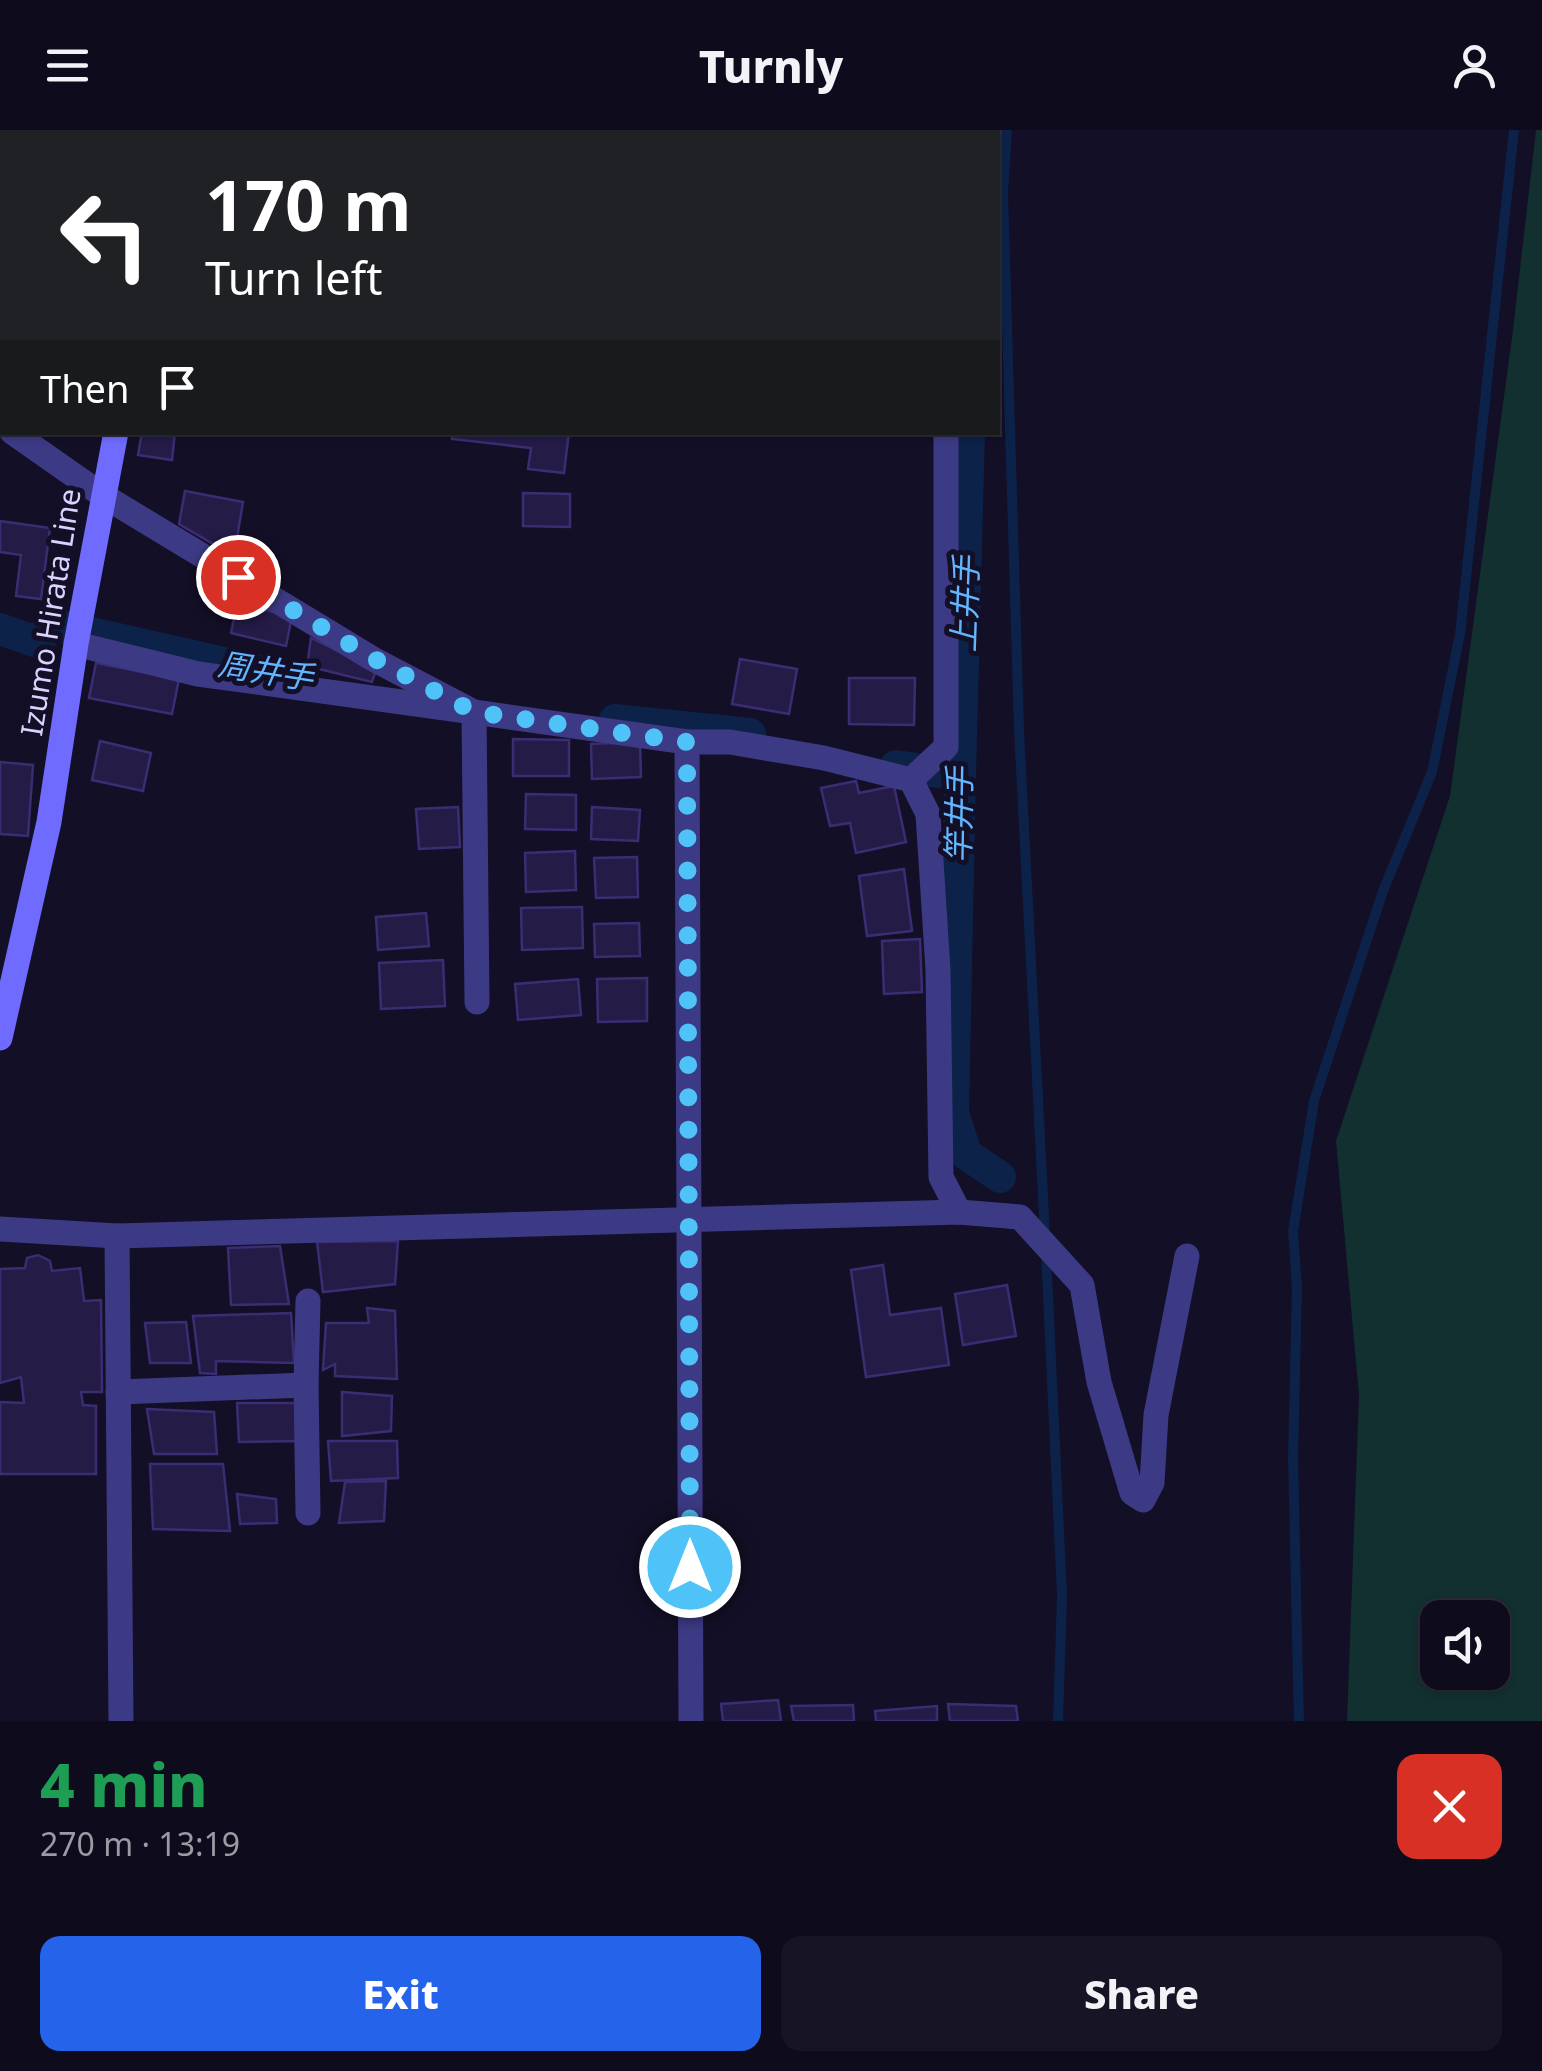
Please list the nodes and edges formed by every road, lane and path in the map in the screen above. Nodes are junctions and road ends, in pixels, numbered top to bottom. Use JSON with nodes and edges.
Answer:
{"nodes":[{"id":1,"x":16,"y":435,"type":"edge"},
{"id":2,"x":115,"y":435,"type":"edge"},
{"id":3,"x":946,"y":435,"type":"edge"},
{"id":4,"x":102,"y":495,"type":"junction"},
{"id":5,"x":76,"y":644,"type":"junction"},
{"id":6,"x":474,"y":712,"type":"junction"},
{"id":7,"x":687,"y":742,"type":"junction"},
{"id":8,"x":911,"y":780,"type":"junction"},
{"id":9,"x":477,"y":1002,"type":"dead end"},
{"id":10,"x":0,"y":1038,"type":"edge"},
{"id":11,"x":959,"y":1212,"type":"junction"},
{"id":12,"x":688,"y":1221,"type":"junction"},
{"id":13,"x":0,"y":1229,"type":"edge"},
{"id":14,"x":117,"y":1236,"type":"junction"},
{"id":15,"x":1187,"y":1256,"type":"dead end"},
{"id":16,"x":308,"y":1301,"type":"dead end"},
{"id":17,"x":306,"y":1385,"type":"junction"},
{"id":18,"x":118,"y":1392,"type":"junction"},
{"id":19,"x":308,"y":1513,"type":"dead end"},
{"id":20,"x":122,"y":1721,"type":"edge"},
{"id":21,"x":692,"y":1721,"type":"edge"}],
"edges":[{"from":1,"to":4,"type":"street"},
{"from":2,"to":4,"type":"main road","name":"Izumo Hirata Line"},
{"from":3,"to":8,"type":"street"},
{"from":4,"to":5,"type":"main road","name":"Izumo Hirata Line"},
{"from":4,"to":6,"type":"street"},
{"from":5,"to":6,"type":"street"},
{"from":5,"to":10,"type":"main road","name":"Izumo Hirata Line"},
{"from":6,"to":7,"type":"street"},
{"from":6,"to":9,"type":"street"},
{"from":7,"to":8,"type":"street"},
{"from":7,"to":12,"type":"street"},
{"from":8,"to":11,"type":"street"},
{"from":11,"to":12,"type":"street"},
{"from":11,"to":15,"type":"street"},
{"from":12,"to":14,"type":"street"},
{"from":12,"to":21,"type":"street"},
{"from":13,"to":14,"type":"street"},
{"from":14,"to":18,"type":"street"},
{"from":16,"to":17,"type":"street"},
{"from":17,"to":18,"type":"street"},
{"from":17,"to":19,"type":"street"},
{"from":18,"to":20,"type":"street"}]}
